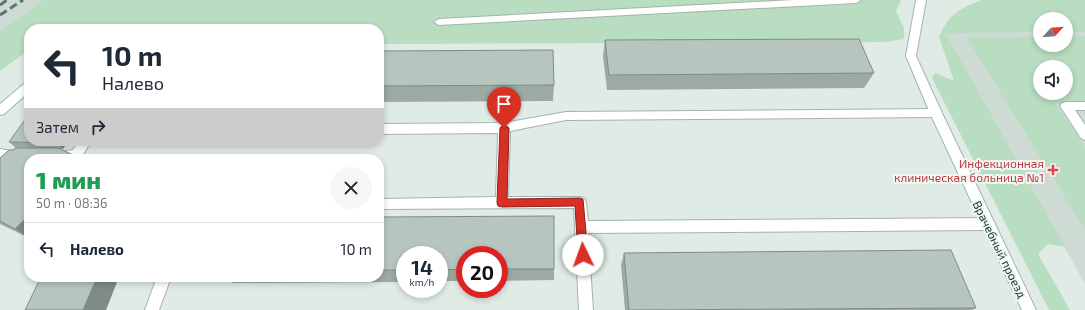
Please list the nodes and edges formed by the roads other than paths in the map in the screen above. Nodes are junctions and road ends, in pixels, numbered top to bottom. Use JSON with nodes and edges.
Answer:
{"nodes":[{"id":1,"x":856,"y":0,"type":"edge"},
{"id":2,"x":921,"y":0,"type":"edge"},
{"id":3,"x":438,"y":22,"type":"dead end"},
{"id":4,"x":24,"y":90,"type":"edge"},
{"id":5,"x":1085,"y":106,"type":"edge"},
{"id":6,"x":0,"y":111,"type":"edge"},
{"id":7,"x":936,"y":114,"type":"junction"},
{"id":8,"x":504,"y":128,"type":"junction"},
{"id":9,"x":384,"y":129,"type":"edge"},
{"id":10,"x":1085,"y":135,"type":"edge"},
{"id":11,"x":0,"y":154,"type":"edge"},
{"id":12,"x":24,"y":156,"type":"edge"},
{"id":13,"x":502,"y":203,"type":"junction"},
{"id":14,"x":384,"y":204,"type":"edge"},
{"id":15,"x":988,"y":224,"type":"junction"},
{"id":16,"x":582,"y":227,"type":"junction"},
{"id":17,"x":162,"y":282,"type":"edge"},
{"id":18,"x":152,"y":310,"type":"edge"},
{"id":19,"x":586,"y":310,"type":"edge"},
{"id":20,"x":1029,"y":310,"type":"edge"}],
"edges":[{"from":1,"to":3,"type":"street"},
{"from":2,"to":7,"type":"street","name":"Врачебный проезд"},
{"from":4,"to":6,"type":"street"},
{"from":5,"to":10,"type":"street"},
{"from":7,"to":8,"type":"street"},
{"from":7,"to":15,"type":"street","name":"Врачебный проезд"},
{"from":8,"to":9,"type":"street"},
{"from":8,"to":13,"type":"street"},
{"from":11,"to":12,"type":"street"},
{"from":13,"to":14,"type":"street"},
{"from":13,"to":16,"type":"street"},
{"from":15,"to":16,"type":"street"},
{"from":15,"to":20,"type":"street","name":"Врачебный проезд"},
{"from":16,"to":19,"type":"street"},
{"from":17,"to":18,"type":"street"}]}
